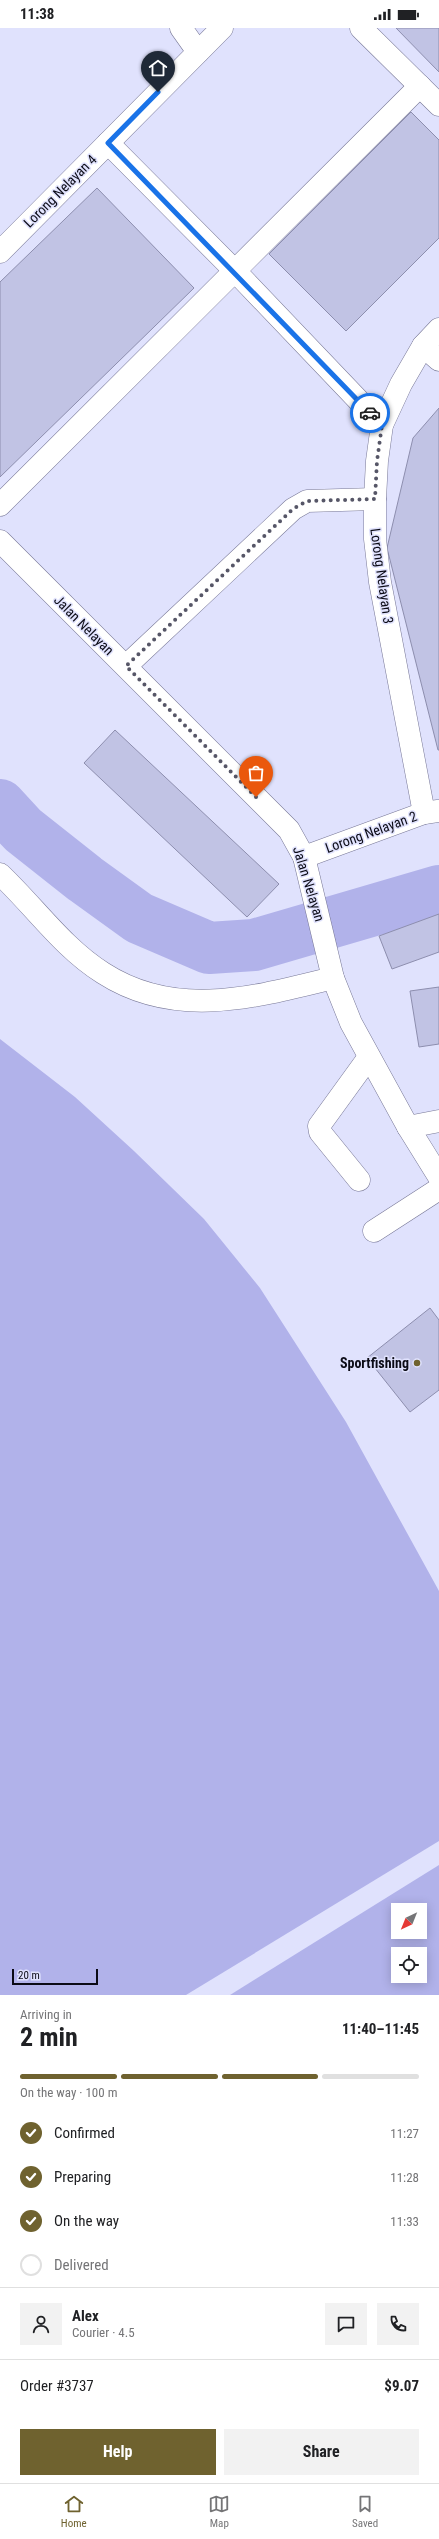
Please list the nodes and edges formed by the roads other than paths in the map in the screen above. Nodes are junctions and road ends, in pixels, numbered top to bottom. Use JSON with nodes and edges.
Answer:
{"nodes":[{"id":1,"x":181,"y":28,"type":"edge"},
{"id":2,"x":222,"y":28,"type":"edge"},
{"id":3,"x":361,"y":28,"type":"edge"},
{"id":4,"x":198,"y":52,"type":"junction"},
{"id":5,"x":420,"y":86,"type":"junction"},
{"id":6,"x":439,"y":105,"type":"edge"},
{"id":7,"x":108,"y":143,"type":"junction"},
{"id":8,"x":0,"y":252,"type":"edge"},
{"id":9,"x":235,"y":271,"type":"junction"},
{"id":10,"x":439,"y":329,"type":"edge"},
{"id":11,"x":422,"y":346,"type":"junction"},
{"id":12,"x":439,"y":360,"type":"edge"},
{"id":13,"x":382,"y":425,"type":"junction"},
{"id":14,"x":375,"y":499,"type":"junction"},
{"id":15,"x":0,"y":505,"type":"edge"},
{"id":16,"x":0,"y":541,"type":"edge"},
{"id":17,"x":126,"y":666,"type":"junction"},
{"id":18,"x":431,"y":812,"type":"edge"},
{"id":19,"x":304,"y":857,"type":"junction"},
{"id":20,"x":0,"y":874,"type":"edge"},
{"id":21,"x":333,"y":978,"type":"junction"},
{"id":22,"x":369,"y":1057,"type":"junction"},
{"id":23,"x":439,"y":1121,"type":"edge"},
{"id":24,"x":408,"y":1127,"type":"junction"},
{"id":25,"x":439,"y":1177,"type":"edge"},
{"id":26,"x":359,"y":1180,"type":"dead end"},
{"id":27,"x":439,"y":1190,"type":"edge"},
{"id":28,"x":374,"y":1231,"type":"dead end"}],
"edges":[{"from":1,"to":4,"type":"street"},
{"from":2,"to":4,"type":"street","name":"Lorong Nelayan 4"},
{"from":3,"to":5,"type":"street"},
{"from":4,"to":7,"type":"street","name":"Lorong Nelayan 4"},
{"from":5,"to":6,"type":"street"},
{"from":5,"to":9,"type":"street"},
{"from":7,"to":8,"type":"street","name":"Lorong Nelayan 4"},
{"from":7,"to":9,"type":"street"},
{"from":9,"to":13,"type":"street"},
{"from":9,"to":15,"type":"street"},
{"from":10,"to":11,"type":"street","name":"Lorong Nelayan 3"},
{"from":11,"to":12,"type":"street"},
{"from":11,"to":13,"type":"street","name":"Lorong Nelayan 3"},
{"from":13,"to":14,"type":"street","name":"Lorong Nelayan 3"},
{"from":14,"to":17,"type":"street"},
{"from":14,"to":18,"type":"street","name":"Lorong Nelayan 3"},
{"from":16,"to":17,"type":"street","name":"Jalan Nelayan"},
{"from":17,"to":19,"type":"street","name":"Jalan Nelayan"},
{"from":18,"to":19,"type":"street","name":"Lorong Nelayan 2"},
{"from":19,"to":21,"type":"street","name":"Jalan Nelayan"},
{"from":20,"to":21,"type":"street"},
{"from":21,"to":22,"type":"street","name":"Jalan Nelayan"},
{"from":22,"to":24,"type":"street","name":"Jalan Nelayan"},
{"from":22,"to":26,"type":"street"},
{"from":23,"to":24,"type":"street"},
{"from":24,"to":25,"type":"street","name":"Jalan Nelayan"},
{"from":27,"to":28,"type":"street"}]}
